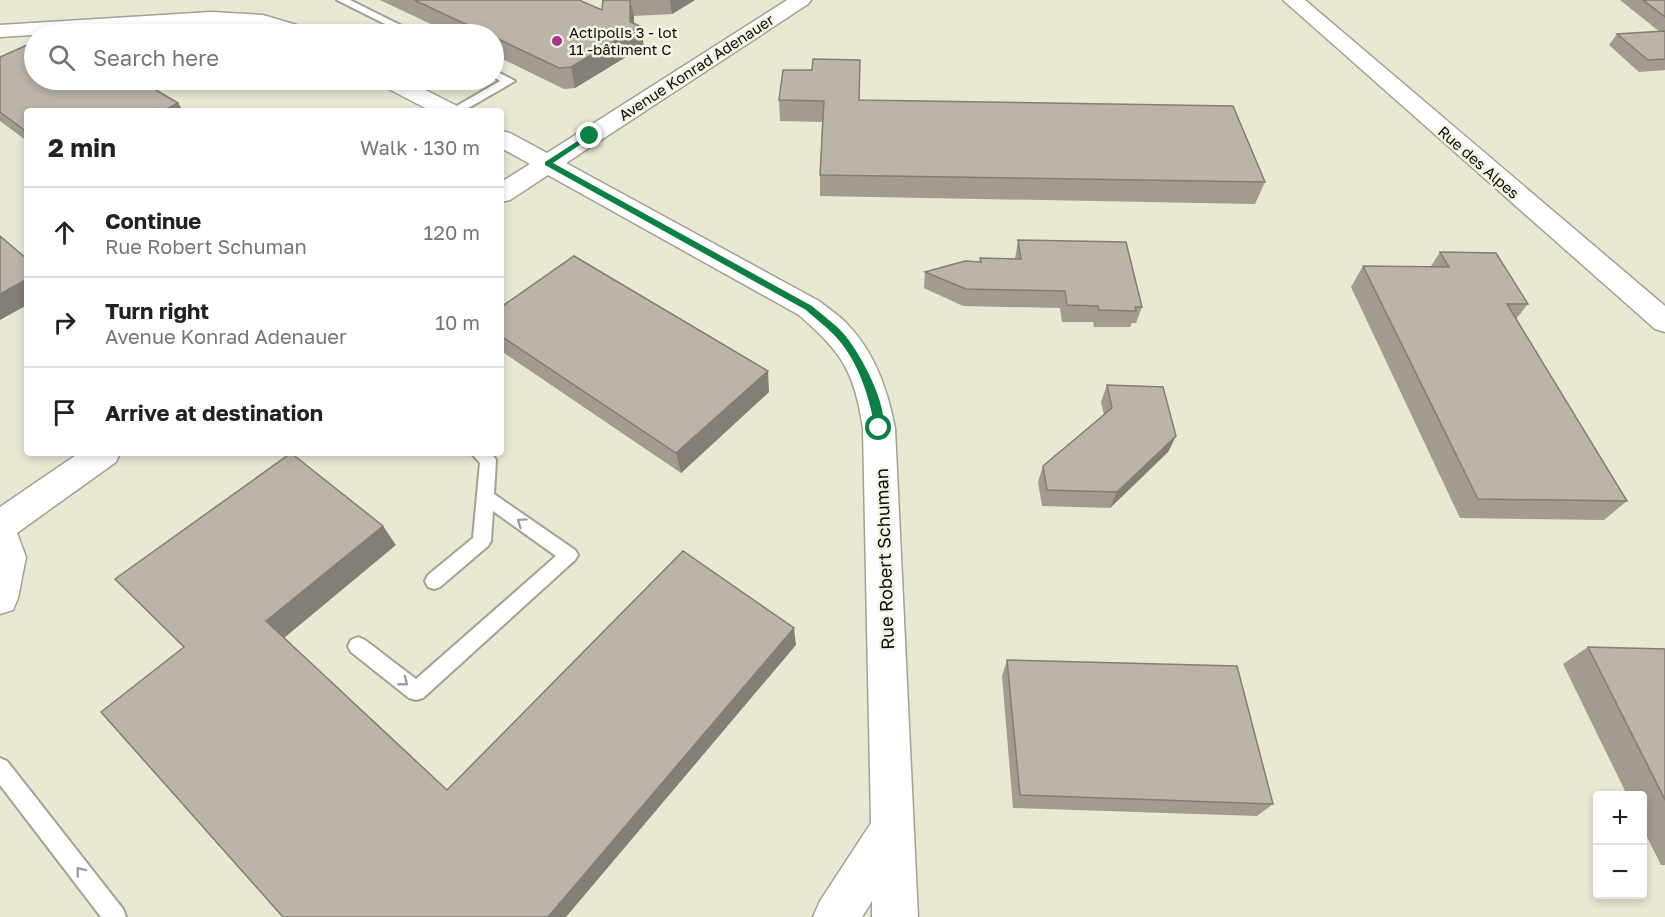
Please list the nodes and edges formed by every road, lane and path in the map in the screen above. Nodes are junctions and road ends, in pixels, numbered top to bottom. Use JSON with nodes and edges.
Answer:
{"nodes":[{"id":1,"x":342,"y":0,"type":"edge"},
{"id":2,"x":801,"y":0,"type":"edge"},
{"id":3,"x":1293,"y":0,"type":"edge"},
{"id":4,"x":113,"y":24,"type":"edge"},
{"id":5,"x":272,"y":24,"type":"edge"},
{"id":6,"x":392,"y":24,"type":"edge"},
{"id":7,"x":24,"y":30,"type":"edge"},
{"id":8,"x":0,"y":31,"type":"edge"},
{"id":9,"x":408,"y":90,"type":"edge"},
{"id":10,"x":492,"y":90,"type":"edge"},
{"id":11,"x":445,"y":108,"type":"edge"},
{"id":12,"x":457,"y":108,"type":"edge"},
{"id":13,"x":504,"y":140,"type":"edge"},
{"id":14,"x":548,"y":163,"type":"junction"},
{"id":15,"x":504,"y":192,"type":"edge"},
{"id":16,"x":1665,"y":322,"type":"edge"},
{"id":17,"x":100,"y":456,"type":"edge"},
{"id":18,"x":484,"y":456,"type":"edge"},
{"id":19,"x":485,"y":497,"type":"junction"},
{"id":20,"x":0,"y":526,"type":"edge"},
{"id":21,"x":0,"y":534,"type":"edge"},
{"id":22,"x":434,"y":581,"type":"dead end"},
{"id":23,"x":0,"y":598,"type":"edge"},
{"id":24,"x":358,"y":646,"type":"dead end"},
{"id":25,"x":0,"y":768,"type":"edge"},
{"id":26,"x":892,"y":829,"type":"junction"},
{"id":27,"x":115,"y":917,"type":"edge"},
{"id":28,"x":836,"y":917,"type":"edge"},
{"id":29,"x":895,"y":917,"type":"edge"}],
"edges":[{"from":1,"to":6,"type":"lane"},
{"from":2,"to":14,"type":"street","name":"Avenue Konrad Adenauer"},
{"from":3,"to":16,"type":"street","name":"Rue des Alpes"},
{"from":4,"to":5,"type":"street"},
{"from":7,"to":8,"type":"street"},
{"from":9,"to":11,"type":"street"},
{"from":10,"to":12,"type":"lane"},
{"from":13,"to":14,"type":"street","name":"Rue Robert Schuman"},
{"from":14,"to":15,"type":"street","name":"Avenue Konrad Adenauer"},
{"from":14,"to":26,"type":"street","name":"Rue Robert Schuman"},
{"from":17,"to":20,"type":"street"},
{"from":18,"to":19,"type":"lane"},
{"from":19,"to":22,"type":"lane"},
{"from":24,"to":19,"type":"lane","one_way":true},
{"from":21,"to":23,"type":"street"},
{"from":27,"to":25,"type":"lane","one_way":true},
{"from":26,"to":28,"type":"street"},
{"from":26,"to":29,"type":"street","name":"Rue Robert Schuman"}]}
